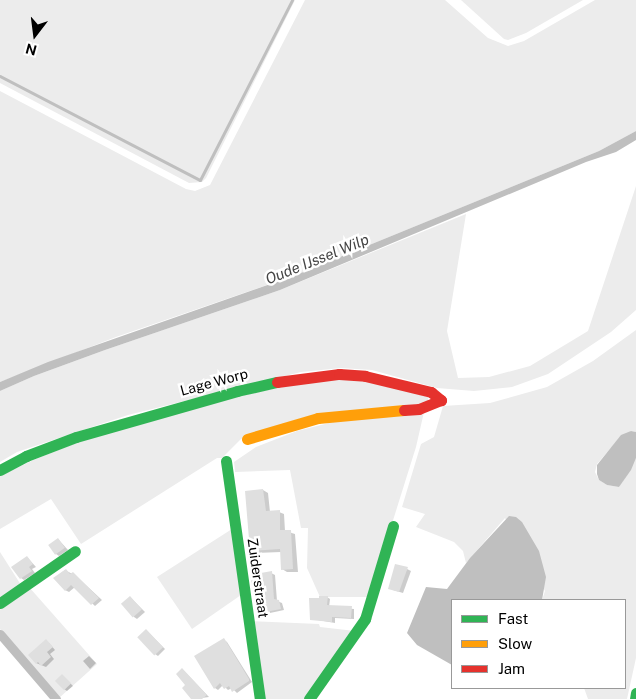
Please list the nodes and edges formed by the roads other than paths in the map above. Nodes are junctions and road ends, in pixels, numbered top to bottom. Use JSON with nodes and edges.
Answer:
{"nodes":[{"id":1,"x":247,"y":439,"type":"dead end"},
{"id":2,"x":226,"y":461,"type":"dead end"},
{"id":3,"x":0,"y":470,"type":"edge"},
{"id":4,"x":393,"y":526,"type":"dead end"},
{"id":5,"x":75,"y":552,"type":"dead end"},
{"id":6,"x":0,"y":603,"type":"edge"},
{"id":7,"x":0,"y":634,"type":"edge"},
{"id":8,"x":636,"y":693,"type":"edge"},
{"id":9,"x":56,"y":699,"type":"edge"},
{"id":10,"x":260,"y":699,"type":"edge"},
{"id":11,"x":309,"y":699,"type":"edge"},
{"id":12,"x":634,"y":699,"type":"edge"}],
"edges":[{"from":1,"to":3,"type":"street","name":"Lage Worp"},
{"from":2,"to":10,"type":"street","name":"Zuiderstraat"},
{"from":4,"to":11,"type":"street"},
{"from":5,"to":6,"type":"street"},
{"from":7,"to":9,"type":"street"},
{"from":8,"to":12,"type":"street"}]}
